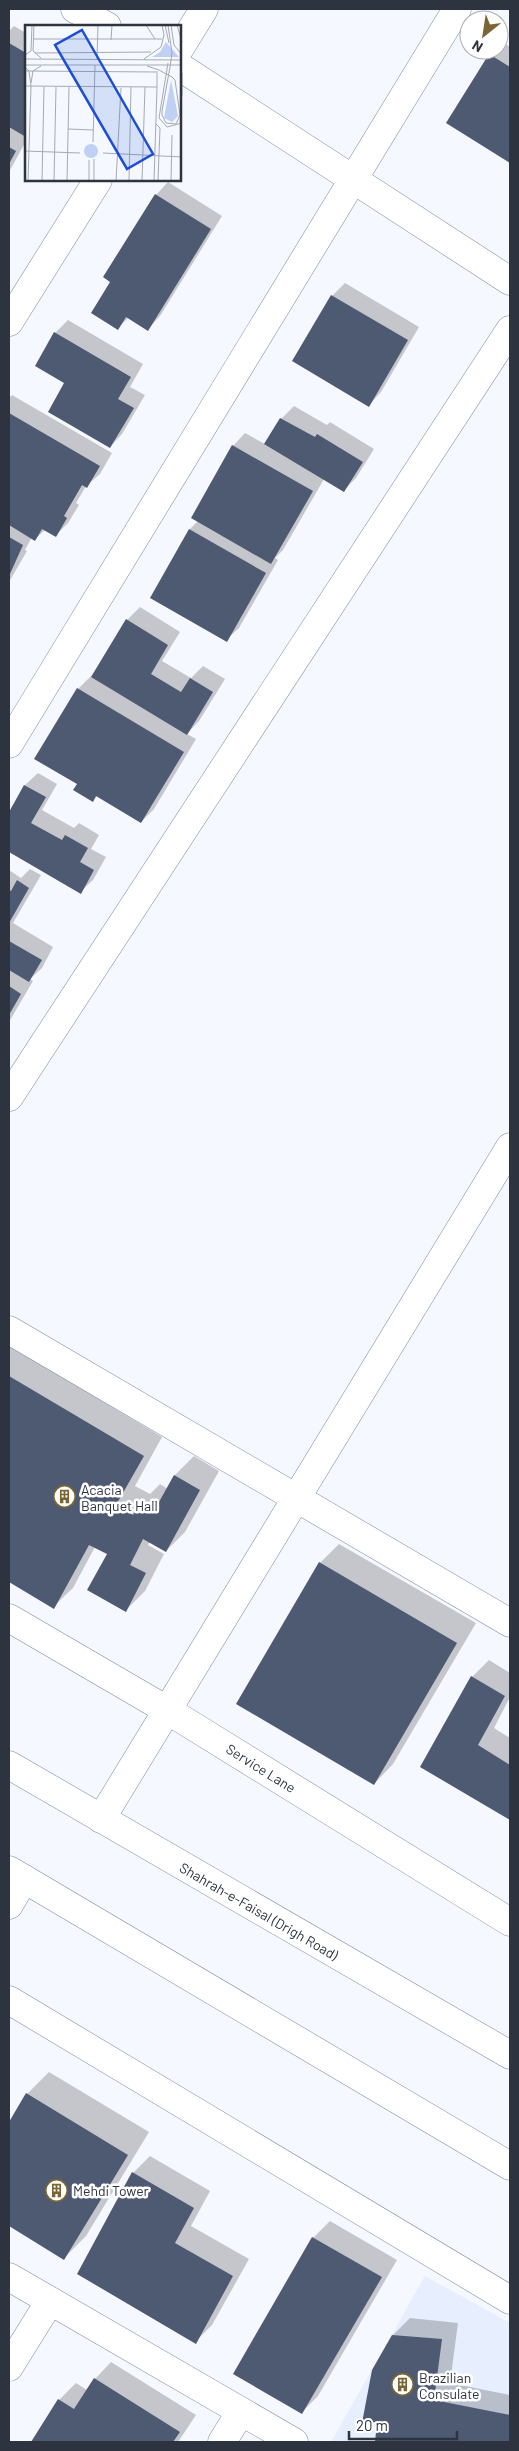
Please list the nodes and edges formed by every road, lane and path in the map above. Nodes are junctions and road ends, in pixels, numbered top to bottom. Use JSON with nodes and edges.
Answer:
{"nodes":[{"id":1,"x":76,"y":9,"type":"edge"},
{"id":2,"x":204,"y":9,"type":"edge"},
{"id":3,"x":457,"y":9,"type":"edge"},
{"id":4,"x":105,"y":25,"type":"edge"},
{"id":5,"x":181,"y":46,"type":"edge"},
{"id":6,"x":181,"y":68,"type":"edge"},
{"id":7,"x":352,"y":177,"type":"junction"},
{"id":8,"x":97,"y":181,"type":"edge"},
{"id":9,"x":510,"y":281,"type":"edge"},
{"id":10,"x":9,"y":322,"type":"edge"},
{"id":11,"x":510,"y":330,"type":"edge"},
{"id":12,"x":9,"y":744,"type":"edge"},
{"id":13,"x":9,"y":1097,"type":"edge"},
{"id":14,"x":510,"y":1147,"type":"edge"},
{"id":15,"x":9,"y":1330,"type":"edge"},
{"id":16,"x":296,"y":1498,"type":"junction"},
{"id":17,"x":9,"y":1618,"type":"edge"},
{"id":18,"x":510,"y":1623,"type":"edge"},
{"id":19,"x":167,"y":1710,"type":"junction"},
{"id":20,"x":9,"y":1765,"type":"edge"},
{"id":21,"x":101,"y":1819,"type":"junction"},
{"id":22,"x":16,"y":1874,"type":"edge"},
{"id":23,"x":9,"y":1906,"type":"edge"},
{"id":24,"x":510,"y":1922,"type":"edge"},
{"id":25,"x":9,"y":2000,"type":"edge"},
{"id":26,"x":510,"y":2055,"type":"edge"},
{"id":27,"x":510,"y":2166,"type":"edge"},
{"id":28,"x":9,"y":2277,"type":"edge"},
{"id":29,"x":510,"y":2300,"type":"edge"},
{"id":30,"x":50,"y":2301,"type":"junction"},
{"id":31,"x":9,"y":2367,"type":"edge"},
{"id":32,"x":240,"y":2413,"type":"junction"},
{"id":33,"x":222,"y":2442,"type":"edge"},
{"id":34,"x":294,"y":2442,"type":"edge"}],
"edges":[{"from":1,"to":4,"type":"main road"},
{"from":2,"to":5,"type":"main road"},
{"from":3,"to":7,"type":"main road"},
{"from":6,"to":7,"type":"main road"},
{"from":7,"to":9,"type":"main road"},
{"from":7,"to":12,"type":"main road"},
{"from":8,"to":10,"type":"main road"},
{"from":11,"to":13,"type":"main road"},
{"from":14,"to":16,"type":"main road"},
{"from":15,"to":16,"type":"main road"},
{"from":16,"to":18,"type":"main road"},
{"from":16,"to":19,"type":"main road"},
{"from":17,"to":19,"type":"main road","name":"Service Lane"},
{"from":19,"to":21,"type":"main road"},
{"from":19,"to":24,"type":"main road","name":"Service Lane"},
{"from":20,"to":21,"type":"main road","name":"Shahrah-e-Faisal (Drigh Road)"},
{"from":21,"to":26,"type":"main road","name":"Shahrah-e-Faisal (Drigh Road)"},
{"from":22,"to":23,"type":"main road"},
{"from":22,"to":27,"type":"main road"},
{"from":25,"to":29,"type":"main road"},
{"from":28,"to":30,"type":"main road"},
{"from":30,"to":31,"type":"main road"},
{"from":30,"to":32,"type":"main road"},
{"from":32,"to":33,"type":"main road"},
{"from":32,"to":34,"type":"main road"}]}
